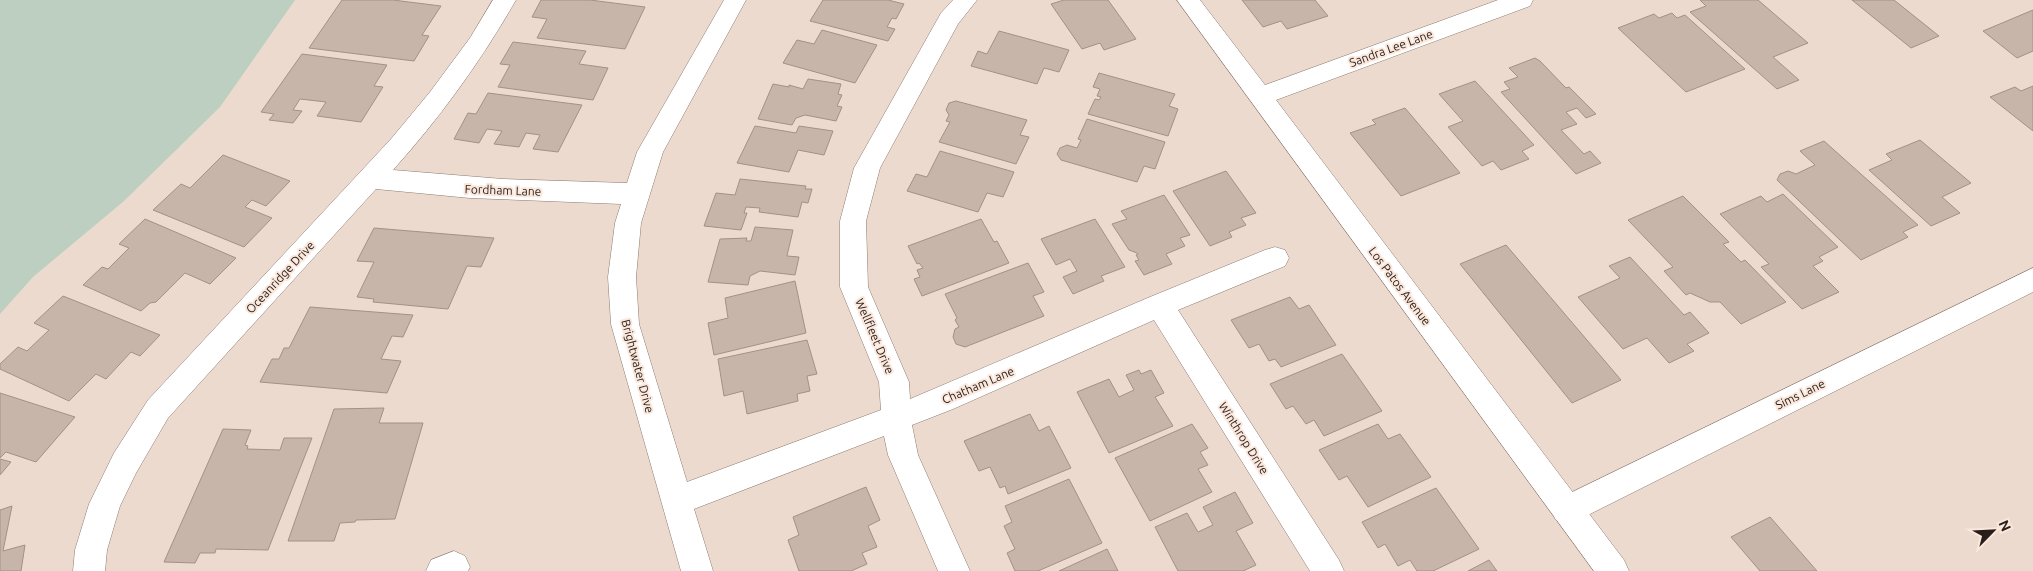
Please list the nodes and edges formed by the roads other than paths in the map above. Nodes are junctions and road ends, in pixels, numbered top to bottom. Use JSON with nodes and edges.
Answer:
{"nodes":[{"id":1,"x":505,"y":0,"type":"edge"},
{"id":2,"x":736,"y":0,"type":"edge"},
{"id":3,"x":966,"y":0,"type":"edge"},
{"id":4,"x":1188,"y":0,"type":"edge"},
{"id":5,"x":1522,"y":0,"type":"edge"},
{"id":6,"x":1260,"y":96,"type":"junction"},
{"id":7,"x":370,"y":178,"type":"junction"},
{"id":8,"x":636,"y":194,"type":"junction"},
{"id":9,"x":1275,"y":258,"type":"dead end"},
{"id":10,"x":2033,"y":279,"type":"edge"},
{"id":11,"x":1160,"y":305,"type":"junction"},
{"id":12,"x":896,"y":417,"type":"junction"},
{"id":13,"x":676,"y":501,"type":"junction"},
{"id":14,"x":1567,"y":510,"type":"junction"},
{"id":15,"x":89,"y":571,"type":"edge"},
{"id":16,"x":696,"y":571,"type":"edge"},
{"id":17,"x":954,"y":571,"type":"edge"},
{"id":18,"x":1328,"y":571,"type":"edge"},
{"id":19,"x":1613,"y":571,"type":"edge"}],
"edges":[{"from":1,"to":7,"type":"street","name":"Oceanridge Drive"},
{"from":2,"to":8,"type":"street","name":"Brightwater Drive"},
{"from":3,"to":12,"type":"street","name":"Wellfleet Drive"},
{"from":4,"to":6,"type":"street","name":"Los Patos Avenue"},
{"from":5,"to":6,"type":"street","name":"Sandra Lee Lane"},
{"from":6,"to":14,"type":"street","name":"Los Patos Avenue"},
{"from":7,"to":8,"type":"street","name":"Fordham Lane"},
{"from":7,"to":15,"type":"street","name":"Oceanridge Drive"},
{"from":8,"to":13,"type":"street","name":"Brightwater Drive"},
{"from":9,"to":11,"type":"street","name":"Chatham Lane"},
{"from":10,"to":14,"type":"street","name":"Sims Lane"},
{"from":11,"to":12,"type":"street","name":"Chatham Lane"},
{"from":11,"to":18,"type":"street","name":"Winthrop Drive"},
{"from":12,"to":13,"type":"street","name":"Chatham Lane"},
{"from":12,"to":17,"type":"street","name":"Wellfleet Drive"},
{"from":13,"to":16,"type":"street","name":"Brightwater Drive"},
{"from":14,"to":19,"type":"street","name":"Los Patos Avenue"}]}
